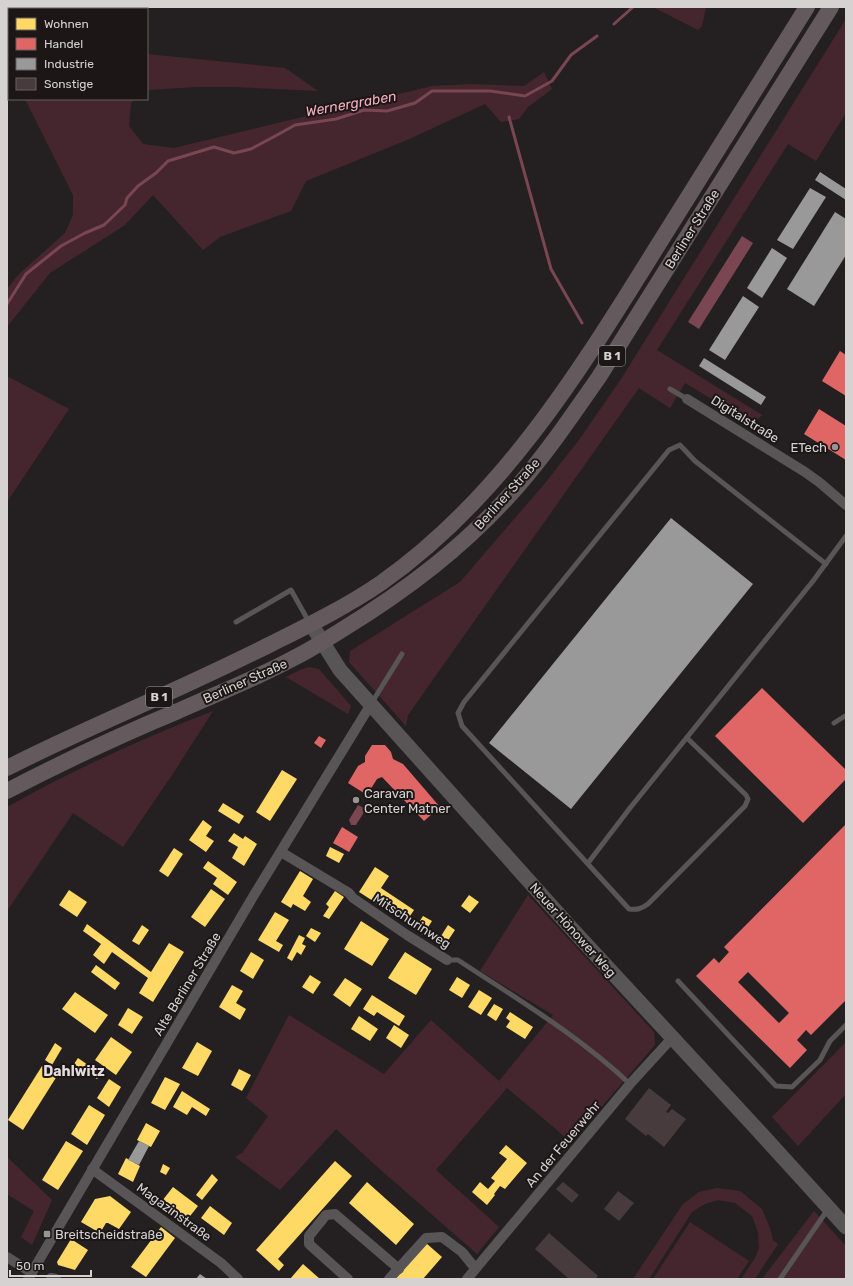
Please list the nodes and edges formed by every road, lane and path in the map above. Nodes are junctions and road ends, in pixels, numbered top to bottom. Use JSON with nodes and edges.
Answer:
{"nodes":[{"id":1,"x":807,"y":7,"type":"edge"},
{"id":2,"x":831,"y":7,"type":"edge"},
{"id":3,"x":670,"y":389,"type":"dead end"},
{"id":4,"x":687,"y":399,"type":"joint"},
{"id":5,"x":846,"y":505,"type":"edge"},
{"id":6,"x":846,"y":536,"type":"edge"},
{"id":7,"x":826,"y":564,"type":"junction"},
{"id":8,"x":236,"y":622,"type":"dead end"},
{"id":9,"x":310,"y":624,"type":"junction"},
{"id":10,"x":321,"y":642,"type":"junction"},
{"id":11,"x":402,"y":654,"type":"dead end"},
{"id":12,"x":371,"y":704,"type":"junction"},
{"id":13,"x":846,"y":717,"type":"edge"},
{"id":14,"x":834,"y":723,"type":"dead end"},
{"id":15,"x":687,"y":738,"type":"junction"},
{"id":16,"x":7,"y":768,"type":"edge"},
{"id":17,"x":7,"y":791,"type":"edge"},
{"id":18,"x":281,"y":852,"type":"junction"},
{"id":19,"x":588,"y":863,"type":"junction"},
{"id":20,"x":447,"y":960,"type":"joint"},
{"id":21,"x":678,"y":980,"type":"dead end"},
{"id":22,"x":846,"y":1025,"type":"edge"},
{"id":23,"x":672,"y":1038,"type":"junction"},
{"id":24,"x":630,"y":1084,"type":"junction"},
{"id":25,"x":92,"y":1168,"type":"junction"},
{"id":26,"x":829,"y":1208,"type":"junction"},
{"id":27,"x":846,"y":1227,"type":"edge"},
{"id":28,"x":7,"y":1257,"type":"edge"},
{"id":29,"x":475,"y":1268,"type":"junction"},
{"id":30,"x":398,"y":1269,"type":"junction"},
{"id":31,"x":30,"y":1276,"type":"edge"},
{"id":32,"x":238,"y":1279,"type":"edge"},
{"id":33,"x":348,"y":1279,"type":"edge"},
{"id":34,"x":389,"y":1279,"type":"edge"},
{"id":35,"x":467,"y":1279,"type":"edge"},
{"id":36,"x":780,"y":1279,"type":"edge"}],
"edges":[{"from":1,"to":9,"type":"main road","name":"Berliner Straße","number":"B 1"},
{"from":2,"to":10,"type":"main road","name":"Berliner Straße","number":"B 1"},
{"from":3,"to":4,"type":"lane"},
{"from":4,"to":5,"type":"street","name":"Digitalstraße"},
{"from":6,"to":7,"type":"lane"},
{"from":7,"to":15,"type":"lane"},
{"from":7,"to":19,"type":"lane"},
{"from":8,"to":9,"type":"lane"},
{"from":9,"to":10,"type":"main road","name":"Neuer Hönower Weg"},
{"from":9,"to":16,"type":"main road","name":"Berliner Straße","number":"B 1"},
{"from":10,"to":12,"type":"main road","name":"Neuer Hönower Weg"},
{"from":10,"to":17,"type":"main road","name":"Berliner Straße","number":"B 1"},
{"from":11,"to":12,"type":"lane"},
{"from":12,"to":18,"type":"street","name":"Alte Berliner Straße"},
{"from":12,"to":23,"type":"main road","name":"Neuer Hönower Weg"},
{"from":13,"to":14,"type":"lane"},
{"from":15,"to":19,"type":"lane"},
{"from":15,"to":19,"type":"lane"},
{"from":18,"to":20,"type":"street","name":"Mitschurinweg"},
{"from":18,"to":25,"type":"street","name":"Alte Berliner Straße"},
{"from":20,"to":24,"type":"lane","name":"Mitschurinweg"},
{"from":21,"to":22,"type":"lane"},
{"from":23,"to":24,"type":"street","name":"An der Feuerwehr"},
{"from":23,"to":26,"type":"main road","name":"Neuer Hönower Weg"},
{"from":24,"to":29,"type":"street","name":"An der Feuerwehr"},
{"from":25,"to":31,"type":"street","name":"Alte Berliner Straße"},
{"from":25,"to":32,"type":"street","name":"Magazinstraße"},
{"from":26,"to":27,"type":"main road","name":"Neuer Hönower Weg"},
{"from":26,"to":36,"type":"lane"},
{"from":28,"to":31,"type":"street"},
{"from":29,"to":30,"type":"street"},
{"from":29,"to":35,"type":"street","name":"An der Feuerwehr"},
{"from":30,"to":33,"type":"street"},
{"from":30,"to":34,"type":"street"}]}
